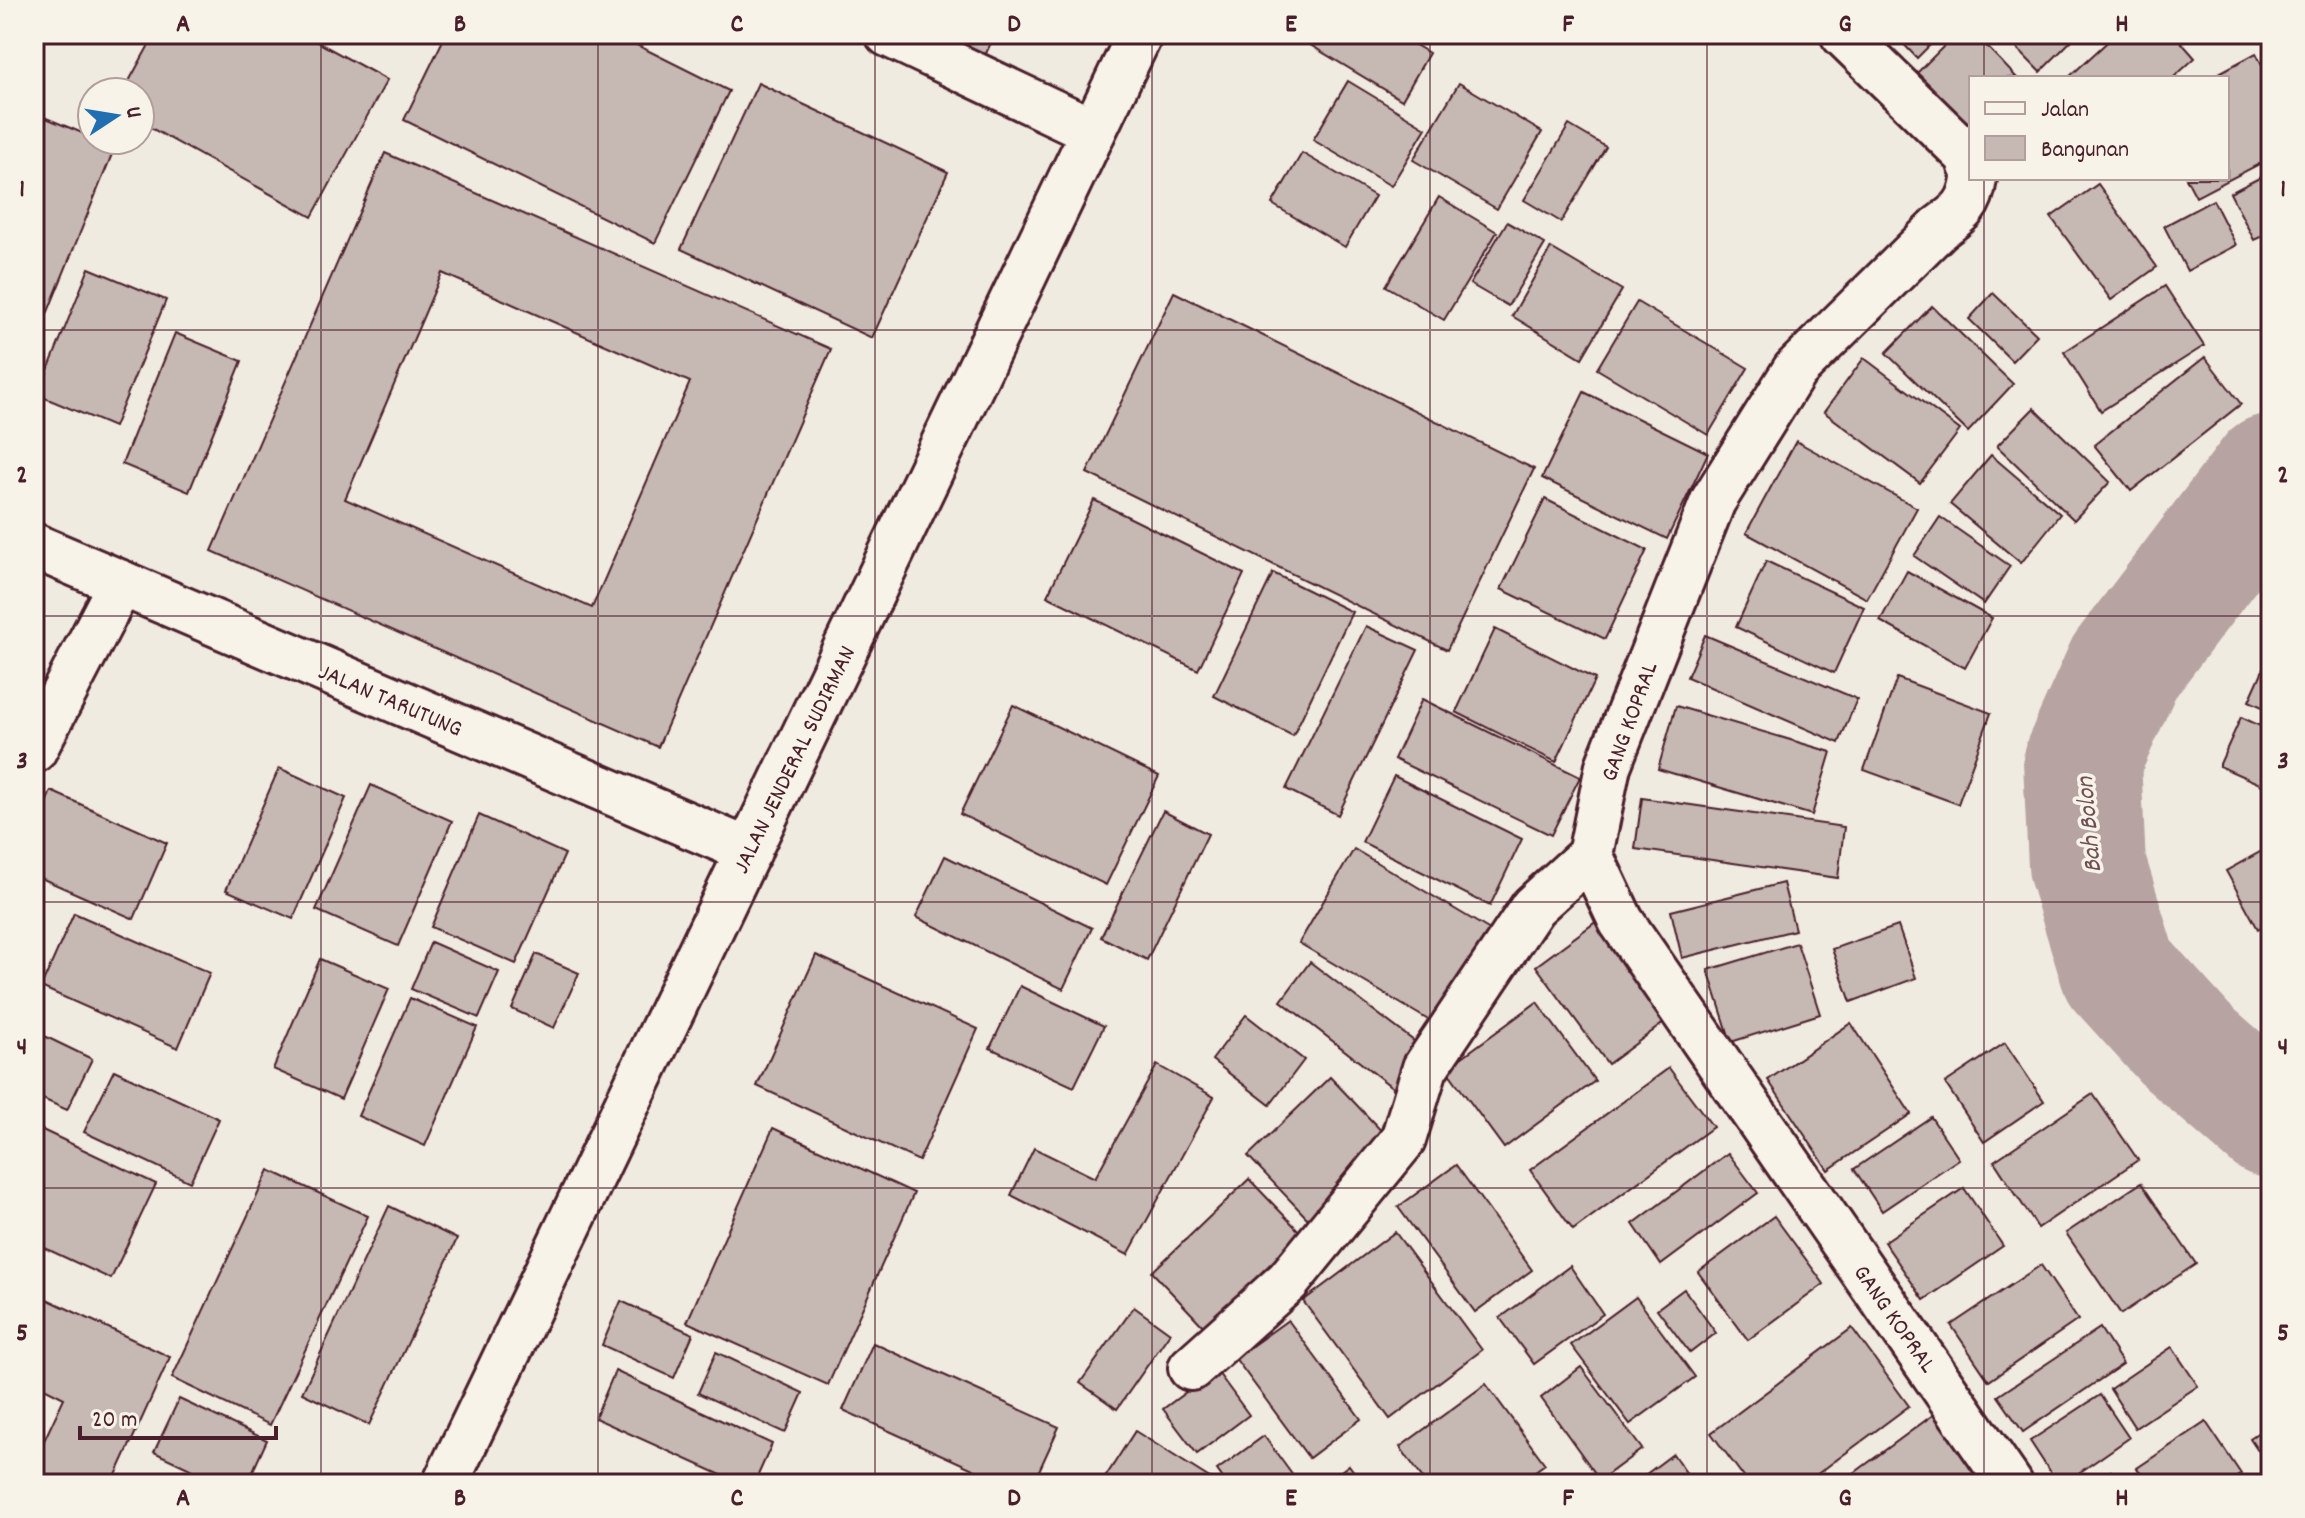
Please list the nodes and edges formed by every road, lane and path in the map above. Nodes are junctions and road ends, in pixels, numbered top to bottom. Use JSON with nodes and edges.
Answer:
{"nodes":[{"id":1,"x":888,"y":34,"type":"edge"},
{"id":2,"x":1140,"y":34,"type":"edge"},
{"id":3,"x":1843,"y":34,"type":"edge"},
{"id":4,"x":1093,"y":131,"type":"junction"},
{"id":5,"x":1969,"y":159,"type":"edge"},
{"id":6,"x":1974,"y":180,"type":"edge"},
{"id":7,"x":34,"y":546,"type":"edge"},
{"id":8,"x":121,"y":583,"type":"junction"},
{"id":9,"x":34,"y":750,"type":"edge"},
{"id":10,"x":749,"y":851,"type":"junction"},
{"id":11,"x":1590,"y":855,"type":"junction"},
{"id":12,"x":1191,"y":1368,"type":"dead end"},
{"id":13,"x":445,"y":1484,"type":"edge"},
{"id":14,"x":2010,"y":1484,"type":"edge"}],
"edges":[{"from":1,"to":4,"type":"street"},
{"from":2,"to":4,"type":"street","name":"JALAN JENDERAL SUDIRMAN"},
{"from":3,"to":5,"type":"street"},
{"from":4,"to":10,"type":"street","name":"JALAN JENDERAL SUDIRMAN"},
{"from":6,"to":11,"type":"street","name":"GANG KOPRAL"},
{"from":7,"to":8,"type":"street","name":"JALAN TARUTUNG"},
{"from":8,"to":9,"type":"street"},
{"from":8,"to":10,"type":"street","name":"JALAN TARUTUNG"},
{"from":10,"to":13,"type":"street","name":"JALAN JENDERAL SUDIRMAN"},
{"from":11,"to":12,"type":"street"},
{"from":11,"to":14,"type":"street","name":"GANG KOPRAL"}]}
